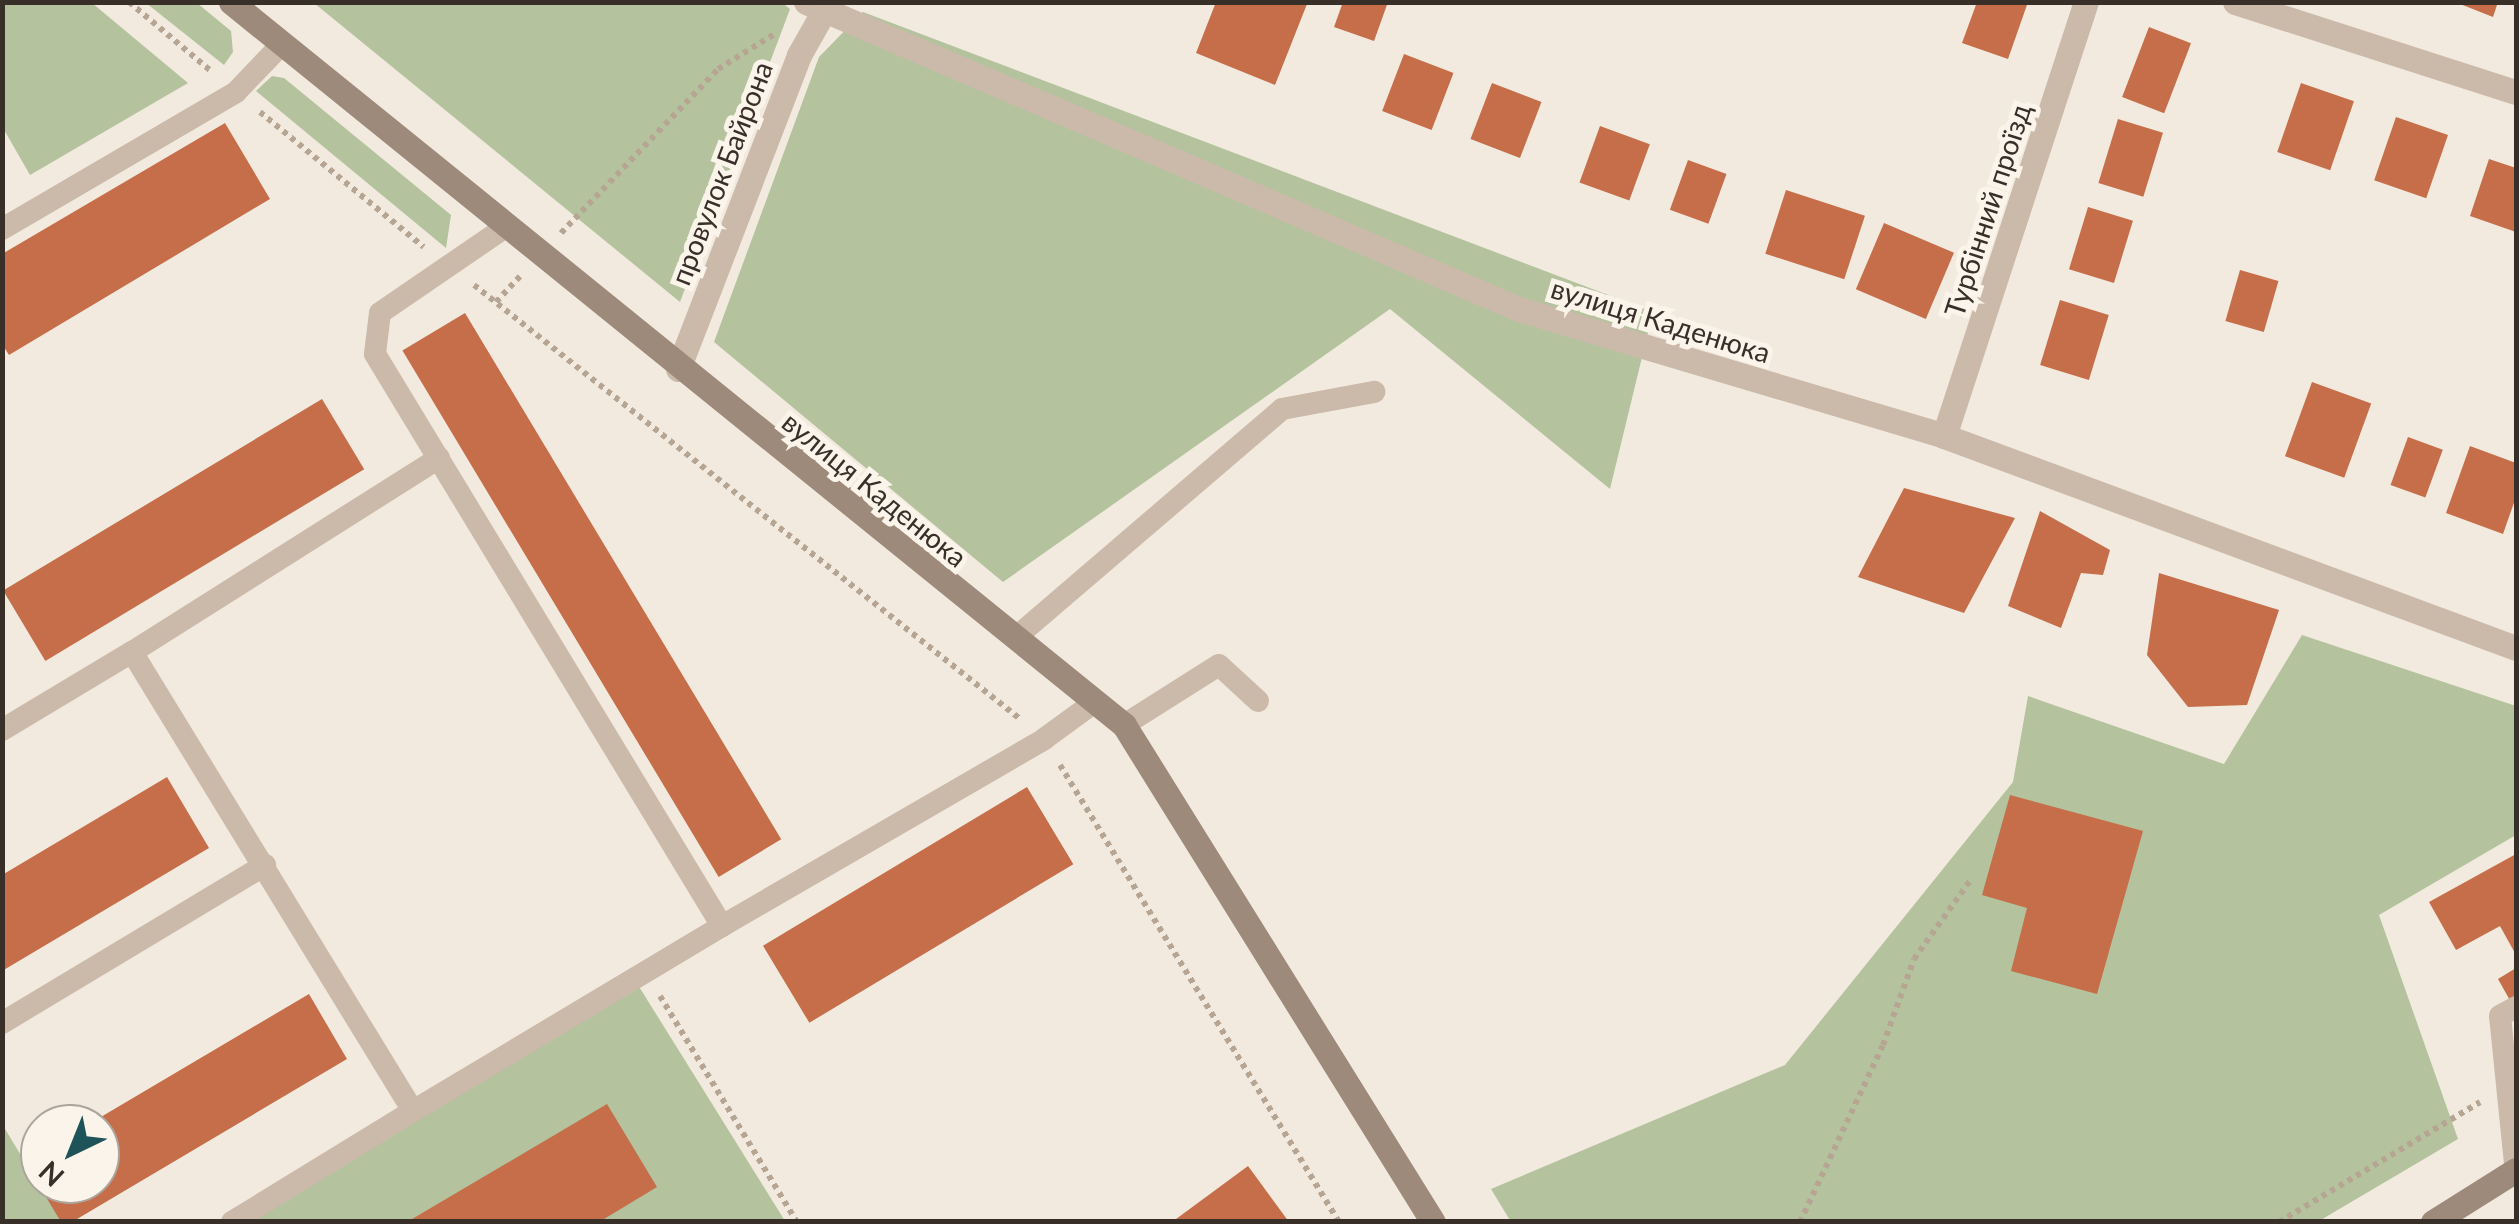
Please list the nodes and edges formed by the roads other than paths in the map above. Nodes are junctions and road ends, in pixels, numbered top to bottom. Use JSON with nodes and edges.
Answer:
{"nodes":[{"id":1,"x":232,"y":2,"type":"edge"},
{"id":2,"x":2086,"y":2,"type":"edge"},
{"id":3,"x":2235,"y":2,"type":"edge"},
{"id":4,"x":818,"y":6,"type":"edge"},
{"id":5,"x":282,"y":44,"type":"junction"},
{"id":6,"x":2516,"y":92,"type":"edge"},
{"id":7,"x":504,"y":228,"type":"junction"},
{"id":8,"x":2,"y":230,"type":"edge"},
{"id":9,"x":678,"y":370,"type":"junction"},
{"id":10,"x":1374,"y":392,"type":"dead end"},
{"id":11,"x":1944,"y":436,"type":"junction"},
{"id":12,"x":439,"y":458,"type":"junction"},
{"id":13,"x":1015,"y":638,"type":"junction"},
{"id":14,"x":2516,"y":648,"type":"edge"},
{"id":15,"x":132,"y":652,"type":"junction"},
{"id":16,"x":1258,"y":701,"type":"dead end"},
{"id":17,"x":1095,"y":702,"type":"junction"},
{"id":18,"x":1124,"y":725,"type":"junction"},
{"id":19,"x":2,"y":730,"type":"edge"},
{"id":20,"x":265,"y":866,"type":"junction"},
{"id":21,"x":722,"y":926,"type":"junction"},
{"id":22,"x":2516,"y":1007,"type":"edge"},
{"id":23,"x":2,"y":1024,"type":"edge"},
{"id":24,"x":413,"y":1111,"type":"junction"},
{"id":25,"x":2515,"y":1172,"type":"edge"},
{"id":26,"x":232,"y":1222,"type":"edge"},
{"id":27,"x":1433,"y":1222,"type":"edge"},
{"id":28,"x":2433,"y":1222,"type":"edge"}],
"edges":[{"from":1,"to":5,"type":"street","name":"вулиця Каденюка"},
{"from":2,"to":11,"type":"street","name":"Турбінний проїзд"},
{"from":3,"to":6,"type":"street"},
{"from":4,"to":9,"type":"street","name":"провулок Байрона"},
{"from":4,"to":11,"type":"street","name":"вулиця Каденюка"},
{"from":5,"to":7,"type":"street","name":"вулиця Каденюка"},
{"from":5,"to":8,"type":"lane"},
{"from":7,"to":9,"type":"street","name":"вулиця Каденюка"},
{"from":7,"to":12,"type":"lane"},
{"from":9,"to":13,"type":"street","name":"вулиця Каденюка"},
{"from":10,"to":13,"type":"lane"},
{"from":11,"to":14,"type":"street","name":"вулиця Каденюка"},
{"from":12,"to":15,"type":"lane"},
{"from":12,"to":21,"type":"lane"},
{"from":13,"to":17,"type":"street","name":"вулиця Каденюка"},
{"from":15,"to":19,"type":"lane"},
{"from":15,"to":20,"type":"lane"},
{"from":16,"to":18,"type":"lane"},
{"from":17,"to":18,"type":"street","name":"вулиця Каденюка"},
{"from":17,"to":21,"type":"lane"},
{"from":18,"to":27,"type":"street","name":"вулиця Каденюка"},
{"from":20,"to":23,"type":"lane"},
{"from":20,"to":24,"type":"lane"},
{"from":21,"to":24,"type":"lane"},
{"from":22,"to":25,"type":"lane"},
{"from":24,"to":26,"type":"lane"},
{"from":25,"to":28,"type":"street"}]}
